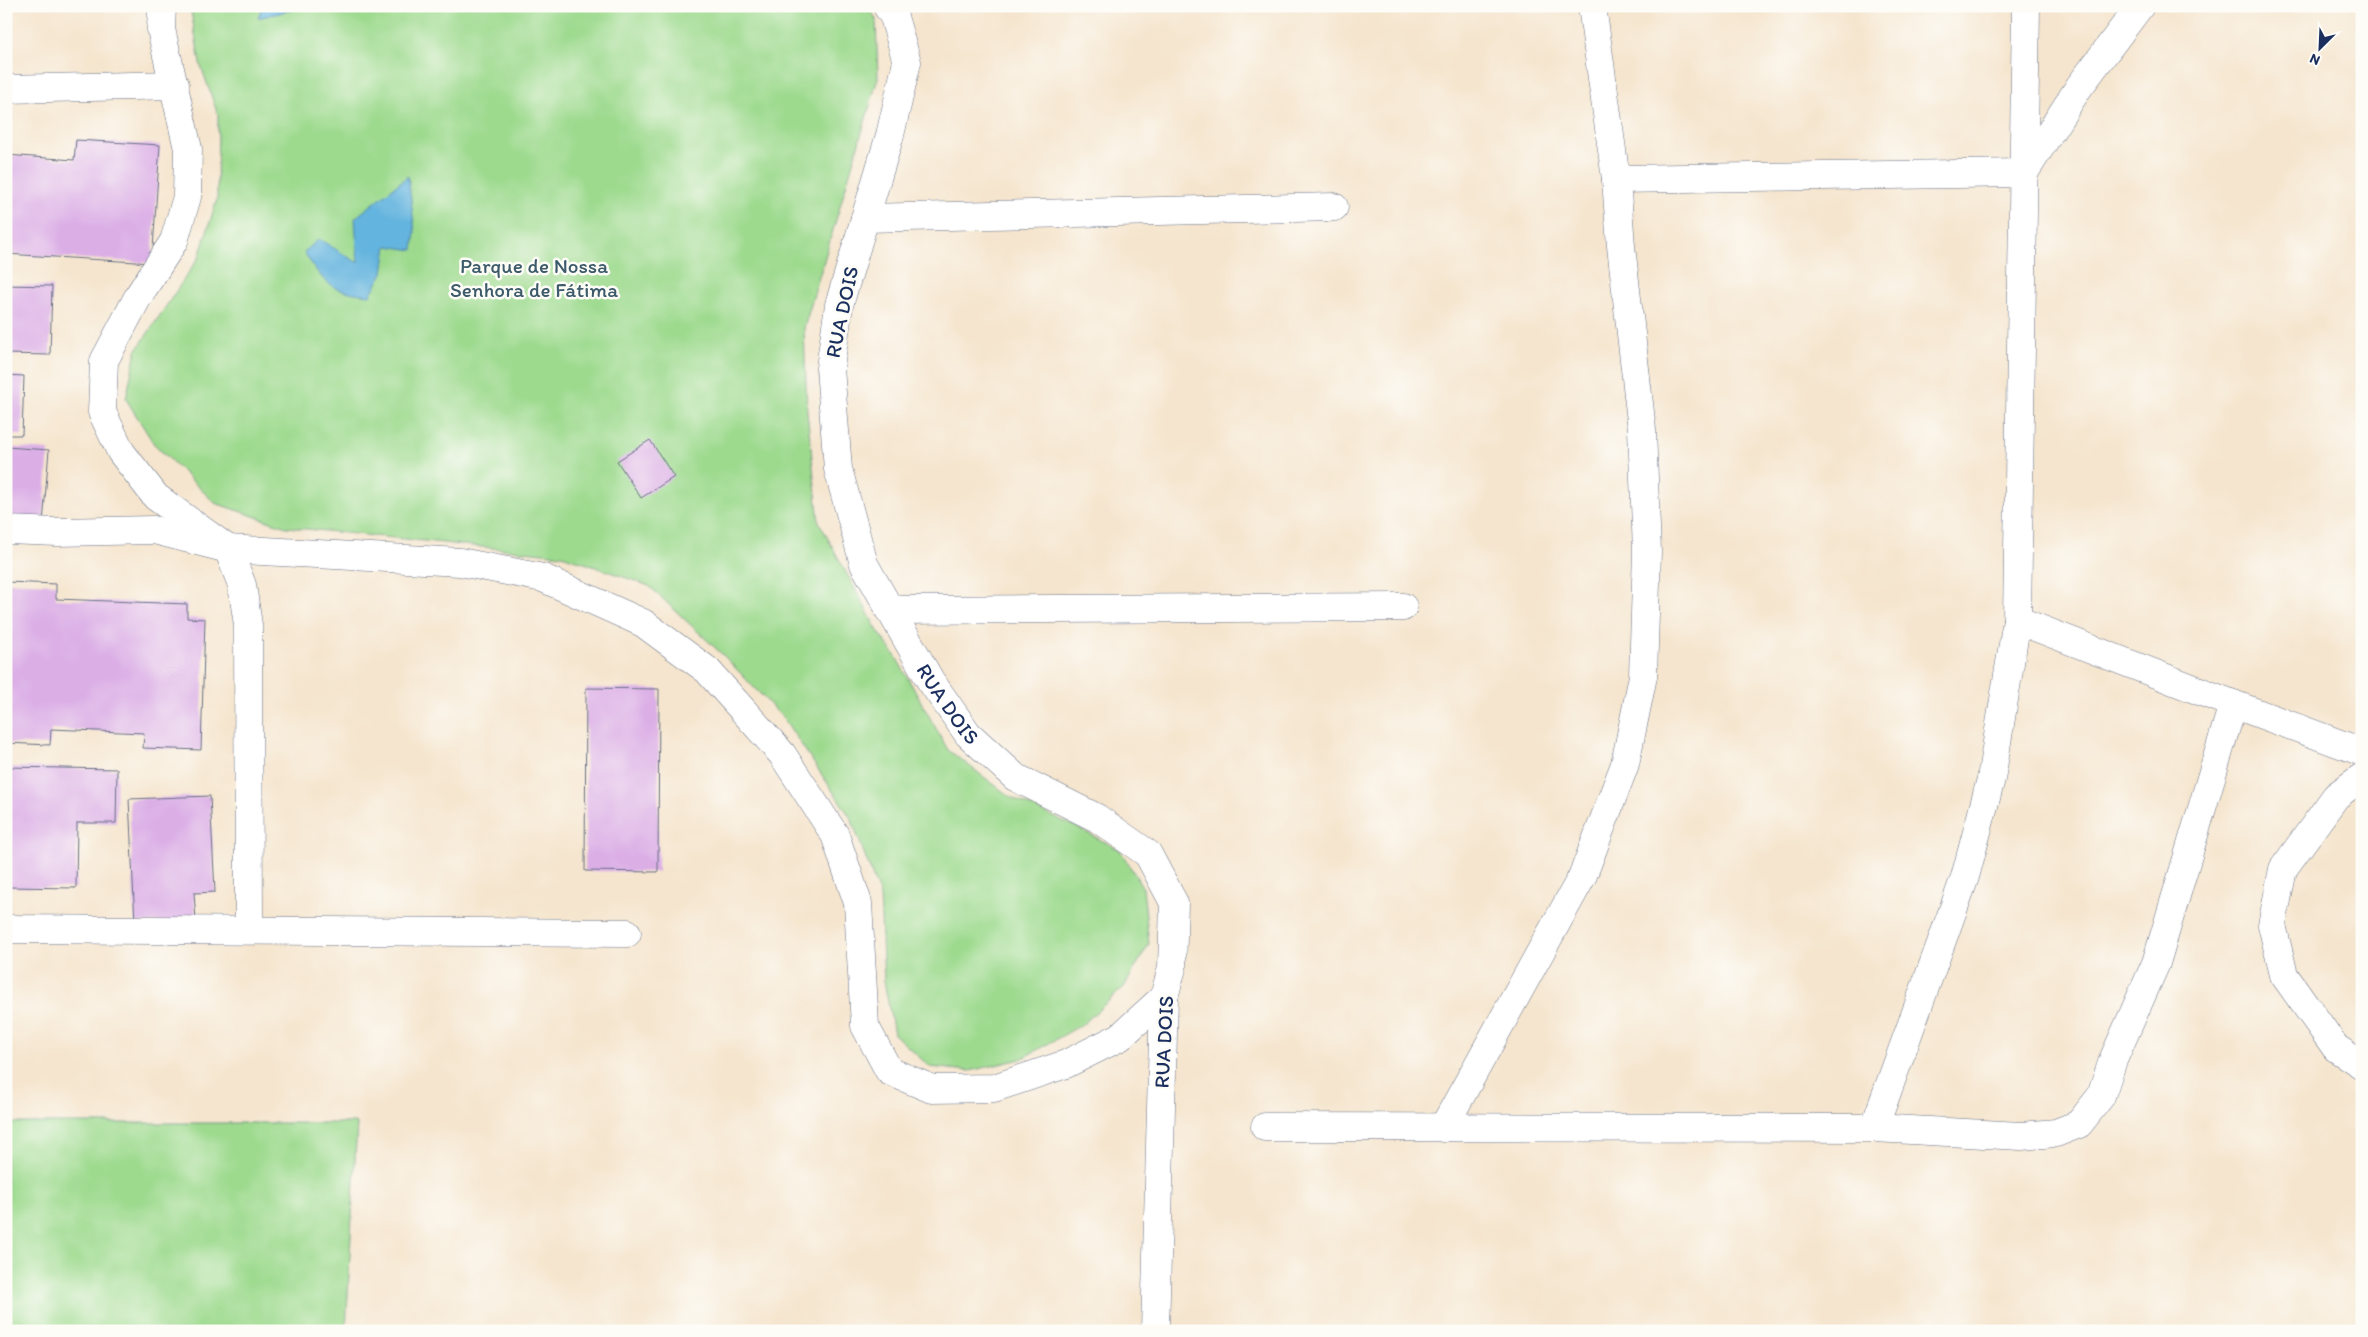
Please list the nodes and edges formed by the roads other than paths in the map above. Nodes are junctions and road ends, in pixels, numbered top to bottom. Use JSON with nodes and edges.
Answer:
{"nodes":[{"id":1,"x":162,"y":6,"type":"edge"},
{"id":2,"x":888,"y":6,"type":"edge"},
{"id":3,"x":1592,"y":6,"type":"edge"},
{"id":4,"x":2026,"y":6,"type":"edge"},
{"id":5,"x":2140,"y":6,"type":"edge"},
{"id":6,"x":175,"y":85,"type":"junction"},
{"id":7,"x":6,"y":89,"type":"edge"},
{"id":8,"x":2024,"y":173,"type":"junction"},
{"id":9,"x":1616,"y":179,"type":"junction"},
{"id":10,"x":1334,"y":207,"type":"dead end"},
{"id":11,"x":865,"y":218,"type":"junction"},
{"id":12,"x":6,"y":530,"type":"edge"},
{"id":13,"x":228,"y":549,"type":"junction"},
{"id":14,"x":1403,"y":608,"type":"dead end"},
{"id":15,"x":889,"y":610,"type":"junction"},
{"id":16,"x":2017,"y":620,"type":"junction"},
{"id":17,"x":2232,"y":704,"type":"junction"},
{"id":18,"x":2362,"y":752,"type":"edge"},
{"id":19,"x":2362,"y":777,"type":"edge"},
{"id":20,"x":6,"y":929,"type":"edge"},
{"id":21,"x":249,"y":929,"type":"junction"},
{"id":22,"x":627,"y":933,"type":"dead end"},
{"id":23,"x":1164,"y":997,"type":"junction"},
{"id":24,"x":2362,"y":1065,"type":"edge"},
{"id":25,"x":1265,"y":1127,"type":"dead end"},
{"id":26,"x":1443,"y":1128,"type":"junction"},
{"id":27,"x":1874,"y":1128,"type":"junction"},
{"id":28,"x":1155,"y":1331,"type":"edge"}],
"edges":[{"from":1,"to":6,"type":"street"},
{"from":2,"to":11,"type":"street","name":"RUA DOIS"},
{"from":3,"to":9,"type":"street"},
{"from":4,"to":8,"type":"street"},
{"from":5,"to":8,"type":"street"},
{"from":6,"to":7,"type":"street"},
{"from":6,"to":13,"type":"street"},
{"from":8,"to":9,"type":"street"},
{"from":8,"to":16,"type":"street"},
{"from":9,"to":26,"type":"street"},
{"from":10,"to":11,"type":"street"},
{"from":11,"to":15,"type":"street","name":"RUA DOIS"},
{"from":12,"to":13,"type":"street"},
{"from":13,"to":21,"type":"street"},
{"from":13,"to":23,"type":"street"},
{"from":14,"to":15,"type":"street"},
{"from":15,"to":23,"type":"street","name":"RUA DOIS"},
{"from":16,"to":17,"type":"street"},
{"from":16,"to":27,"type":"street"},
{"from":17,"to":18,"type":"street"},
{"from":17,"to":27,"type":"street"},
{"from":19,"to":24,"type":"street"},
{"from":20,"to":21,"type":"street"},
{"from":21,"to":22,"type":"street"},
{"from":23,"to":28,"type":"street","name":"RUA DOIS"},
{"from":25,"to":26,"type":"street"},
{"from":26,"to":27,"type":"street"}]}
